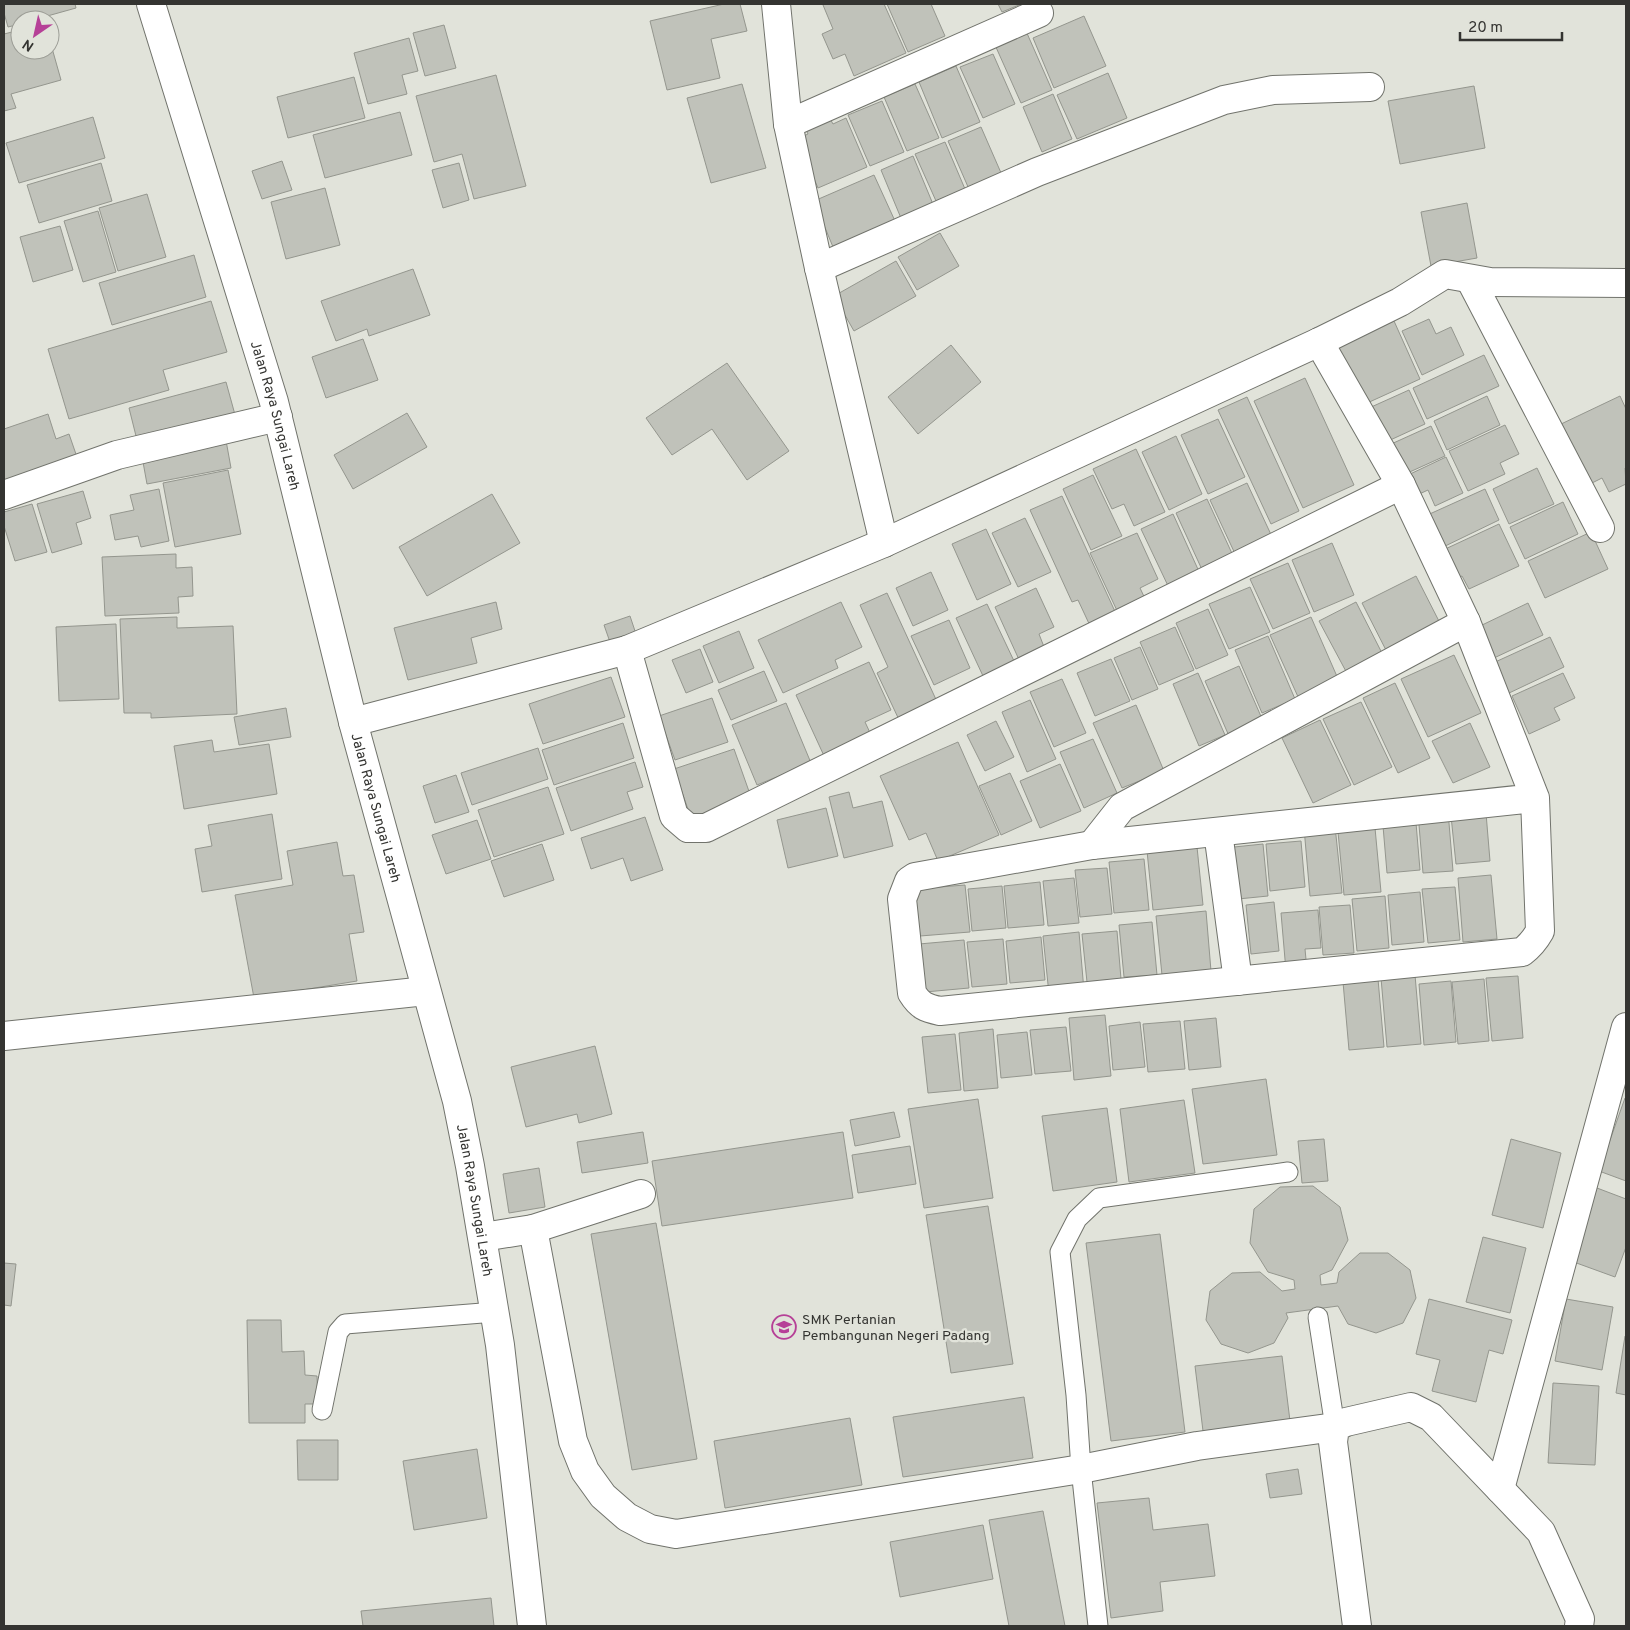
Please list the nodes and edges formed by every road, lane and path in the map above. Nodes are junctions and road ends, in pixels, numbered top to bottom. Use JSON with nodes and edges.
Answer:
{"nodes":[{"id":1,"x":151,"y":4,"type":"edge"},
{"id":2,"x":776,"y":4,"type":"edge"},
{"id":3,"x":1039,"y":13,"type":"dead end"},
{"id":4,"x":1370,"y":87,"type":"dead end"},
{"id":5,"x":788,"y":124,"type":"junction"},
{"id":6,"x":820,"y":268,"type":"junction"},
{"id":7,"x":1470,"y":279,"type":"junction"},
{"id":8,"x":1626,"y":283,"type":"edge"},
{"id":9,"x":1319,"y":342,"type":"junction"},
{"id":10,"x":278,"y":417,"type":"junction"},
{"id":11,"x":1401,"y":486,"type":"junction"},
{"id":12,"x":4,"y":495,"type":"edge"},
{"id":13,"x":1600,"y":528,"type":"dead end"},
{"id":14,"x":884,"y":543,"type":"junction"},
{"id":15,"x":1466,"y":622,"type":"junction"},
{"id":16,"x":627,"y":650,"type":"junction"},
{"id":17,"x":353,"y":722,"type":"junction"},
{"id":18,"x":1535,"y":798,"type":"junction"},
{"id":19,"x":1218,"y":832,"type":"junction"},
{"id":20,"x":1092,"y":846,"type":"junction"},
{"id":21,"x":1238,"y":981,"type":"junction"},
{"id":22,"x":426,"y":991,"type":"junction"},
{"id":23,"x":1626,"y":1027,"type":"edge"},
{"id":24,"x":4,"y":1036,"type":"edge"},
{"id":25,"x":1288,"y":1172,"type":"dead end"},
{"id":26,"x":641,"y":1194,"type":"dead end"},
{"id":27,"x":533,"y":1229,"type":"junction"},
{"id":28,"x":483,"y":1237,"type":"junction"},
{"id":29,"x":495,"y":1312,"type":"junction"},
{"id":30,"x":1318,"y":1318,"type":"dead end"},
{"id":31,"x":322,"y":1410,"type":"dead end"},
{"id":32,"x":1335,"y":1427,"type":"junction"},
{"id":33,"x":1081,"y":1469,"type":"junction"},
{"id":34,"x":1500,"y":1489,"type":"junction"},
{"id":35,"x":532,"y":1626,"type":"edge"},
{"id":36,"x":1098,"y":1626,"type":"edge"},
{"id":37,"x":1357,"y":1626,"type":"edge"},
{"id":38,"x":1579,"y":1626,"type":"edge"}],
"edges":[{"from":1,"to":10,"type":"street","name":"Jalan Raya Sungai Lareh"},
{"from":2,"to":5,"type":"street"},
{"from":3,"to":5,"type":"street"},
{"from":4,"to":6,"type":"street"},
{"from":5,"to":6,"type":"street"},
{"from":6,"to":14,"type":"street"},
{"from":7,"to":8,"type":"street"},
{"from":7,"to":9,"type":"street"},
{"from":7,"to":13,"type":"street"},
{"from":9,"to":11,"type":"street"},
{"from":9,"to":14,"type":"street"},
{"from":10,"to":12,"type":"street"},
{"from":10,"to":17,"type":"street","name":"Jalan Raya Sungai Lareh"},
{"from":11,"to":15,"type":"street"},
{"from":11,"to":16,"type":"street"},
{"from":14,"to":16,"type":"street"},
{"from":15,"to":18,"type":"street"},
{"from":15,"to":20,"type":"street"},
{"from":16,"to":17,"type":"street"},
{"from":17,"to":22,"type":"street","name":"Jalan Raya Sungai Lareh"},
{"from":18,"to":19,"type":"street"},
{"from":18,"to":21,"type":"street"},
{"from":19,"to":20,"type":"street"},
{"from":19,"to":21,"type":"street"},
{"from":20,"to":21,"type":"street"},
{"from":22,"to":24,"type":"street"},
{"from":22,"to":28,"type":"street","name":"Jalan Raya Sungai Lareh"},
{"from":23,"to":34,"type":"street"},
{"from":25,"to":33,"type":"lane"},
{"from":26,"to":27,"type":"street"},
{"from":27,"to":28,"type":"street"},
{"from":27,"to":33,"type":"street"},
{"from":28,"to":29,"type":"street","name":"Jalan Raya Sungai Lareh"},
{"from":29,"to":31,"type":"lane"},
{"from":29,"to":35,"type":"street","name":"Jalan Raya Sungai Lareh"},
{"from":30,"to":32,"type":"lane"},
{"from":32,"to":33,"type":"street"},
{"from":32,"to":34,"type":"street"},
{"from":32,"to":37,"type":"street"},
{"from":33,"to":36,"type":"lane"},
{"from":34,"to":38,"type":"street"}]}
